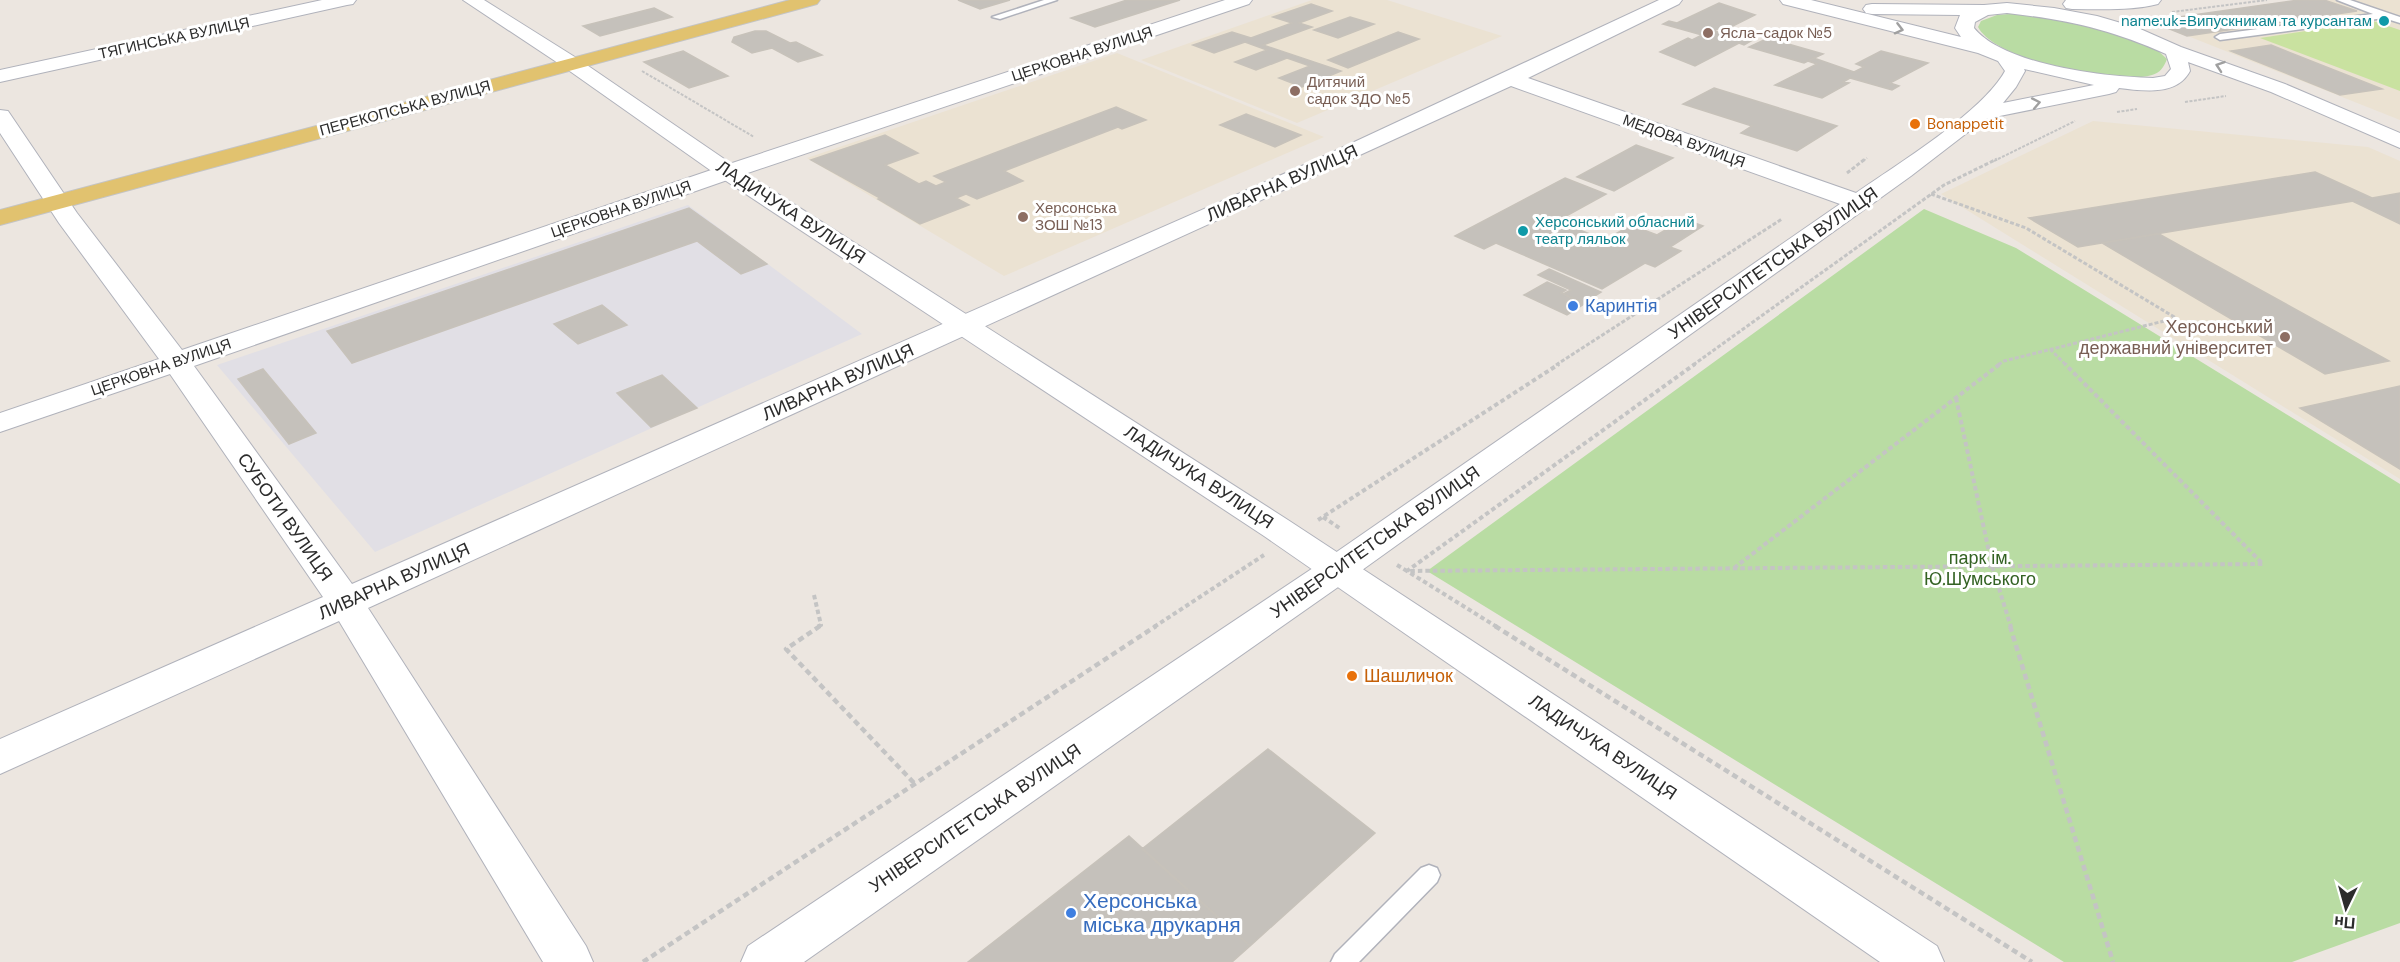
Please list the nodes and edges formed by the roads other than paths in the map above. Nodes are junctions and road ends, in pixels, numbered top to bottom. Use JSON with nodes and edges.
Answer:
{"nodes":[{"id":1,"x":347,"y":0,"type":"edge"},
{"id":2,"x":472,"y":0,"type":"edge"},
{"id":3,"x":811,"y":0,"type":"edge"},
{"id":4,"x":1053,"y":0,"type":"edge"},
{"id":5,"x":1244,"y":0,"type":"edge"},
{"id":6,"x":1673,"y":0,"type":"edge"},
{"id":7,"x":1789,"y":0,"type":"edge"},
{"id":8,"x":2152,"y":0,"type":"edge"},
{"id":9,"x":2342,"y":0,"type":"edge"},
{"id":10,"x":2124,"y":3,"type":"junction"},
{"id":11,"x":2007,"y":8,"type":"junction"},
{"id":12,"x":1822,"y":9,"type":"junction"},
{"id":13,"x":1984,"y":10,"type":"junction"},
{"id":14,"x":2384,"y":15,"type":"junction"},
{"id":15,"x":997,"y":17,"type":"dead end"},
{"id":16,"x":2400,"y":20,"type":"edge"},
{"id":17,"x":2131,"y":32,"type":"junction"},
{"id":18,"x":2220,"y":37,"type":"dead end"},
{"id":19,"x":1986,"y":49,"type":"junction"},
{"id":20,"x":2174,"y":51,"type":"junction"},
{"id":21,"x":2006,"y":58,"type":"junction"},
{"id":22,"x":571,"y":63,"type":"junction"},
{"id":23,"x":0,"y":76,"type":"edge"},
{"id":24,"x":1510,"y":79,"type":"junction"},
{"id":25,"x":2169,"y":82,"type":"junction"},
{"id":26,"x":2141,"y":85,"type":"junction"},
{"id":27,"x":2313,"y":105,"type":"junction"},
{"id":28,"x":1978,"y":114,"type":"junction"},
{"id":29,"x":0,"y":116,"type":"edge"},
{"id":30,"x":2400,"y":141,"type":"edge"},
{"id":31,"x":728,"y":172,"type":"junction"},
{"id":32,"x":58,"y":202,"type":"junction"},
{"id":33,"x":1858,"y":202,"type":"junction"},
{"id":34,"x":0,"y":218,"type":"edge"},
{"id":35,"x":965,"y":325,"type":"junction"},
{"id":36,"x":177,"y":362,"type":"junction"},
{"id":37,"x":0,"y":423,"type":"edge"},
{"id":38,"x":1338,"y":569,"type":"junction"},
{"id":39,"x":346,"y":603,"type":"junction"},
{"id":40,"x":0,"y":757,"type":"edge"},
{"id":41,"x":1429,"y":875,"type":"dead end"},
{"id":42,"x":569,"y":962,"type":"edge"},
{"id":43,"x":765,"y":962,"type":"edge"},
{"id":44,"x":1343,"y":962,"type":"edge"},
{"id":45,"x":1920,"y":962,"type":"edge"}],
"edges":[{"from":1,"to":23,"type":"street","name":"ТЯГИНСЬКА ВУЛИЦЯ"},
{"from":2,"to":22,"type":"street","name":"ЛАДИЧУКА ВУЛИЦЯ"},
{"from":3,"to":22,"type":"main road","name":"ПЕРЕКОПСЬКА ВУЛИЦЯ"},
{"from":4,"to":15,"type":"lane"},
{"from":5,"to":31,"type":"street","name":"ЦЕРКОВНА ВУЛИЦЯ"},
{"from":6,"to":24,"type":"street","name":"ЛИВАРНА ВУЛИЦЯ"},
{"from":7,"to":12,"type":"street"},
{"from":8,"to":10,"type":"street"},
{"from":9,"to":14,"type":"lane"},
{"from":10,"to":11,"type":"street"},
{"from":10,"to":17,"type":"street"},
{"from":11,"to":13,"type":"street"},
{"from":11,"to":17,"type":"street"},
{"from":12,"to":13,"type":"street"},
{"from":12,"to":19,"type":"street","one_way":true},
{"from":13,"to":19,"type":"street"},
{"from":14,"to":16,"type":"lane"},
{"from":14,"to":18,"type":"lane"},
{"from":17,"to":20,"type":"street"},
{"from":19,"to":21,"type":"street"},
{"from":20,"to":25,"type":"street"},
{"from":27,"to":20,"type":"street","one_way":true},
{"from":21,"to":26,"type":"street"},
{"from":21,"to":28,"type":"street","name":"УНІВЕРСИТЕТСЬКА ВУЛИЦЯ"},
{"from":22,"to":31,"type":"street","name":"ЛАДИЧУКА ВУЛИЦЯ"},
{"from":22,"to":32,"type":"main road","name":"ПЕРЕКОПСЬКА ВУЛИЦЯ"},
{"from":24,"to":33,"type":"street","name":"МЕДОВА ВУЛИЦЯ"},
{"from":24,"to":35,"type":"street","name":"ЛИВАРНА ВУЛИЦЯ"},
{"from":25,"to":26,"type":"street"},
{"from":25,"to":27,"type":"street"},
{"from":28,"to":26,"type":"street","name":"УНІВЕРСИТЕТСЬКА ВУЛИЦЯ","one_way":true},
{"from":27,"to":30,"type":"street"},
{"from":28,"to":33,"type":"street","name":"УНІВЕРСИТЕТСЬКА ВУЛИЦЯ"},
{"from":29,"to":32,"type":"street","name":"СУБОТИ ВУЛИЦЯ"},
{"from":31,"to":35,"type":"street","name":"ЛАДИЧУКА ВУЛИЦЯ"},
{"from":31,"to":36,"type":"street","name":"ЦЕРКОВНА ВУЛИЦЯ"},
{"from":32,"to":34,"type":"main road","name":"ПЕРЕКОПСЬКА ВУЛИЦЯ"},
{"from":32,"to":36,"type":"street","name":"СУБОТИ ВУЛИЦЯ"},
{"from":33,"to":38,"type":"street","name":"УНІВЕРСИТЕТСЬКА ВУЛИЦЯ"},
{"from":35,"to":38,"type":"street","name":"ЛАДИЧУКА ВУЛИЦЯ"},
{"from":35,"to":39,"type":"street","name":"ЛИВАРНА ВУЛИЦЯ"},
{"from":36,"to":37,"type":"street","name":"ЦЕРКОВНА ВУЛИЦЯ"},
{"from":36,"to":39,"type":"street","name":"СУБОТИ ВУЛИЦЯ"},
{"from":38,"to":43,"type":"street","name":"УНІВЕРСИТЕТСЬКА ВУЛИЦЯ"},
{"from":38,"to":45,"type":"street","name":"ЛАДИЧУКА ВУЛИЦЯ"},
{"from":39,"to":40,"type":"street","name":"ЛИВАРНА ВУЛИЦЯ"},
{"from":39,"to":42,"type":"street","name":"СУБОТИ ВУЛИЦЯ"},
{"from":41,"to":44,"type":"lane"}]}
